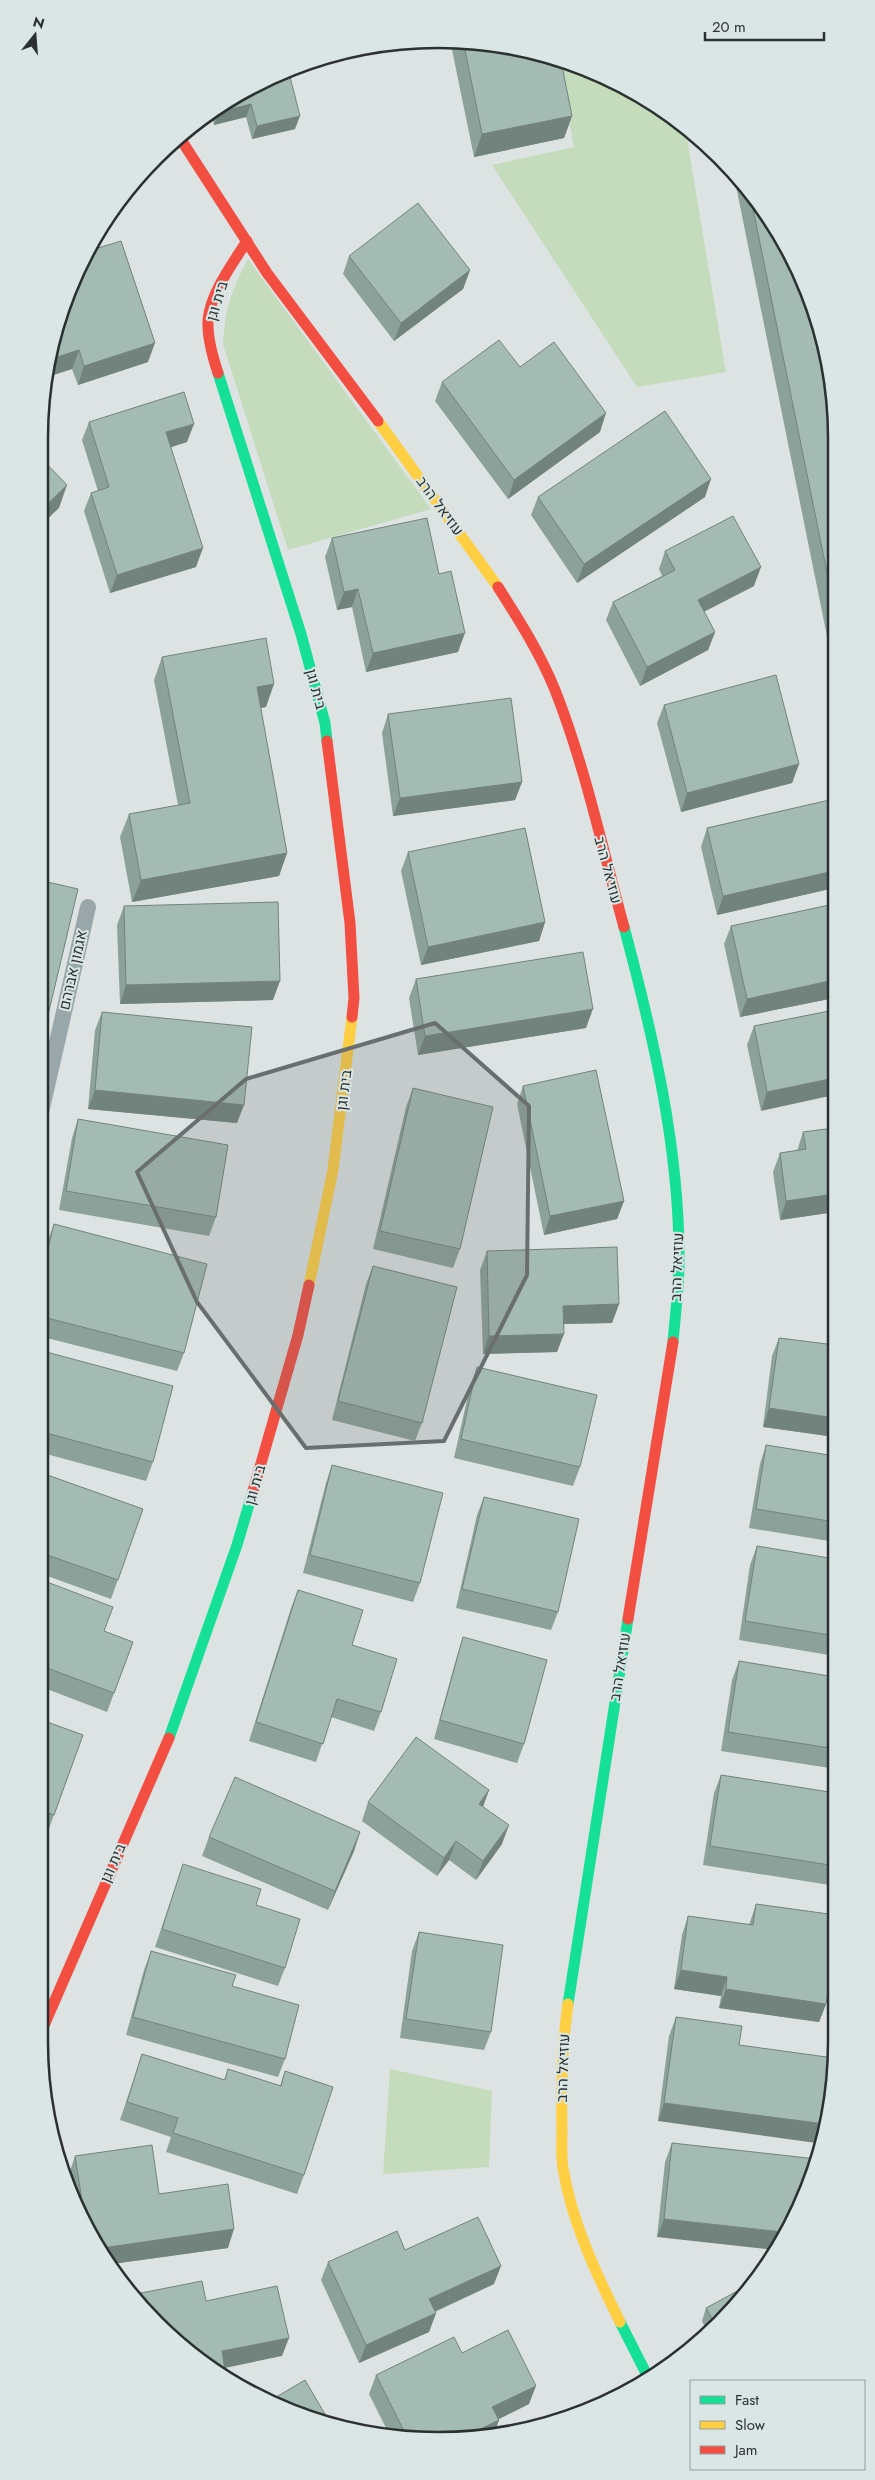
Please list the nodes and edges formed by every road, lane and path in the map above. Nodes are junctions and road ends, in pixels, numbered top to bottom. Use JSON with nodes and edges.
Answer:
{"nodes":[{"id":1,"x":183,"y":142,"type":"edge"},
{"id":2,"x":247,"y":241,"type":"junction"},
{"id":3,"x":88,"y":906,"type":"dead end"},
{"id":4,"x":48,"y":1082,"type":"edge"},
{"id":5,"x":48,"y":2016,"type":"edge"},
{"id":6,"x":645,"y":2372,"type":"edge"}],
"edges":[{"from":1,"to":2,"type":"street"},
{"from":2,"to":5,"type":"street","name":"בית וגן"},
{"from":2,"to":6,"type":"street","name":"עוזיאל הרב"},
{"from":3,"to":4,"type":"lane","name":"אגמון אברהם"}]}
